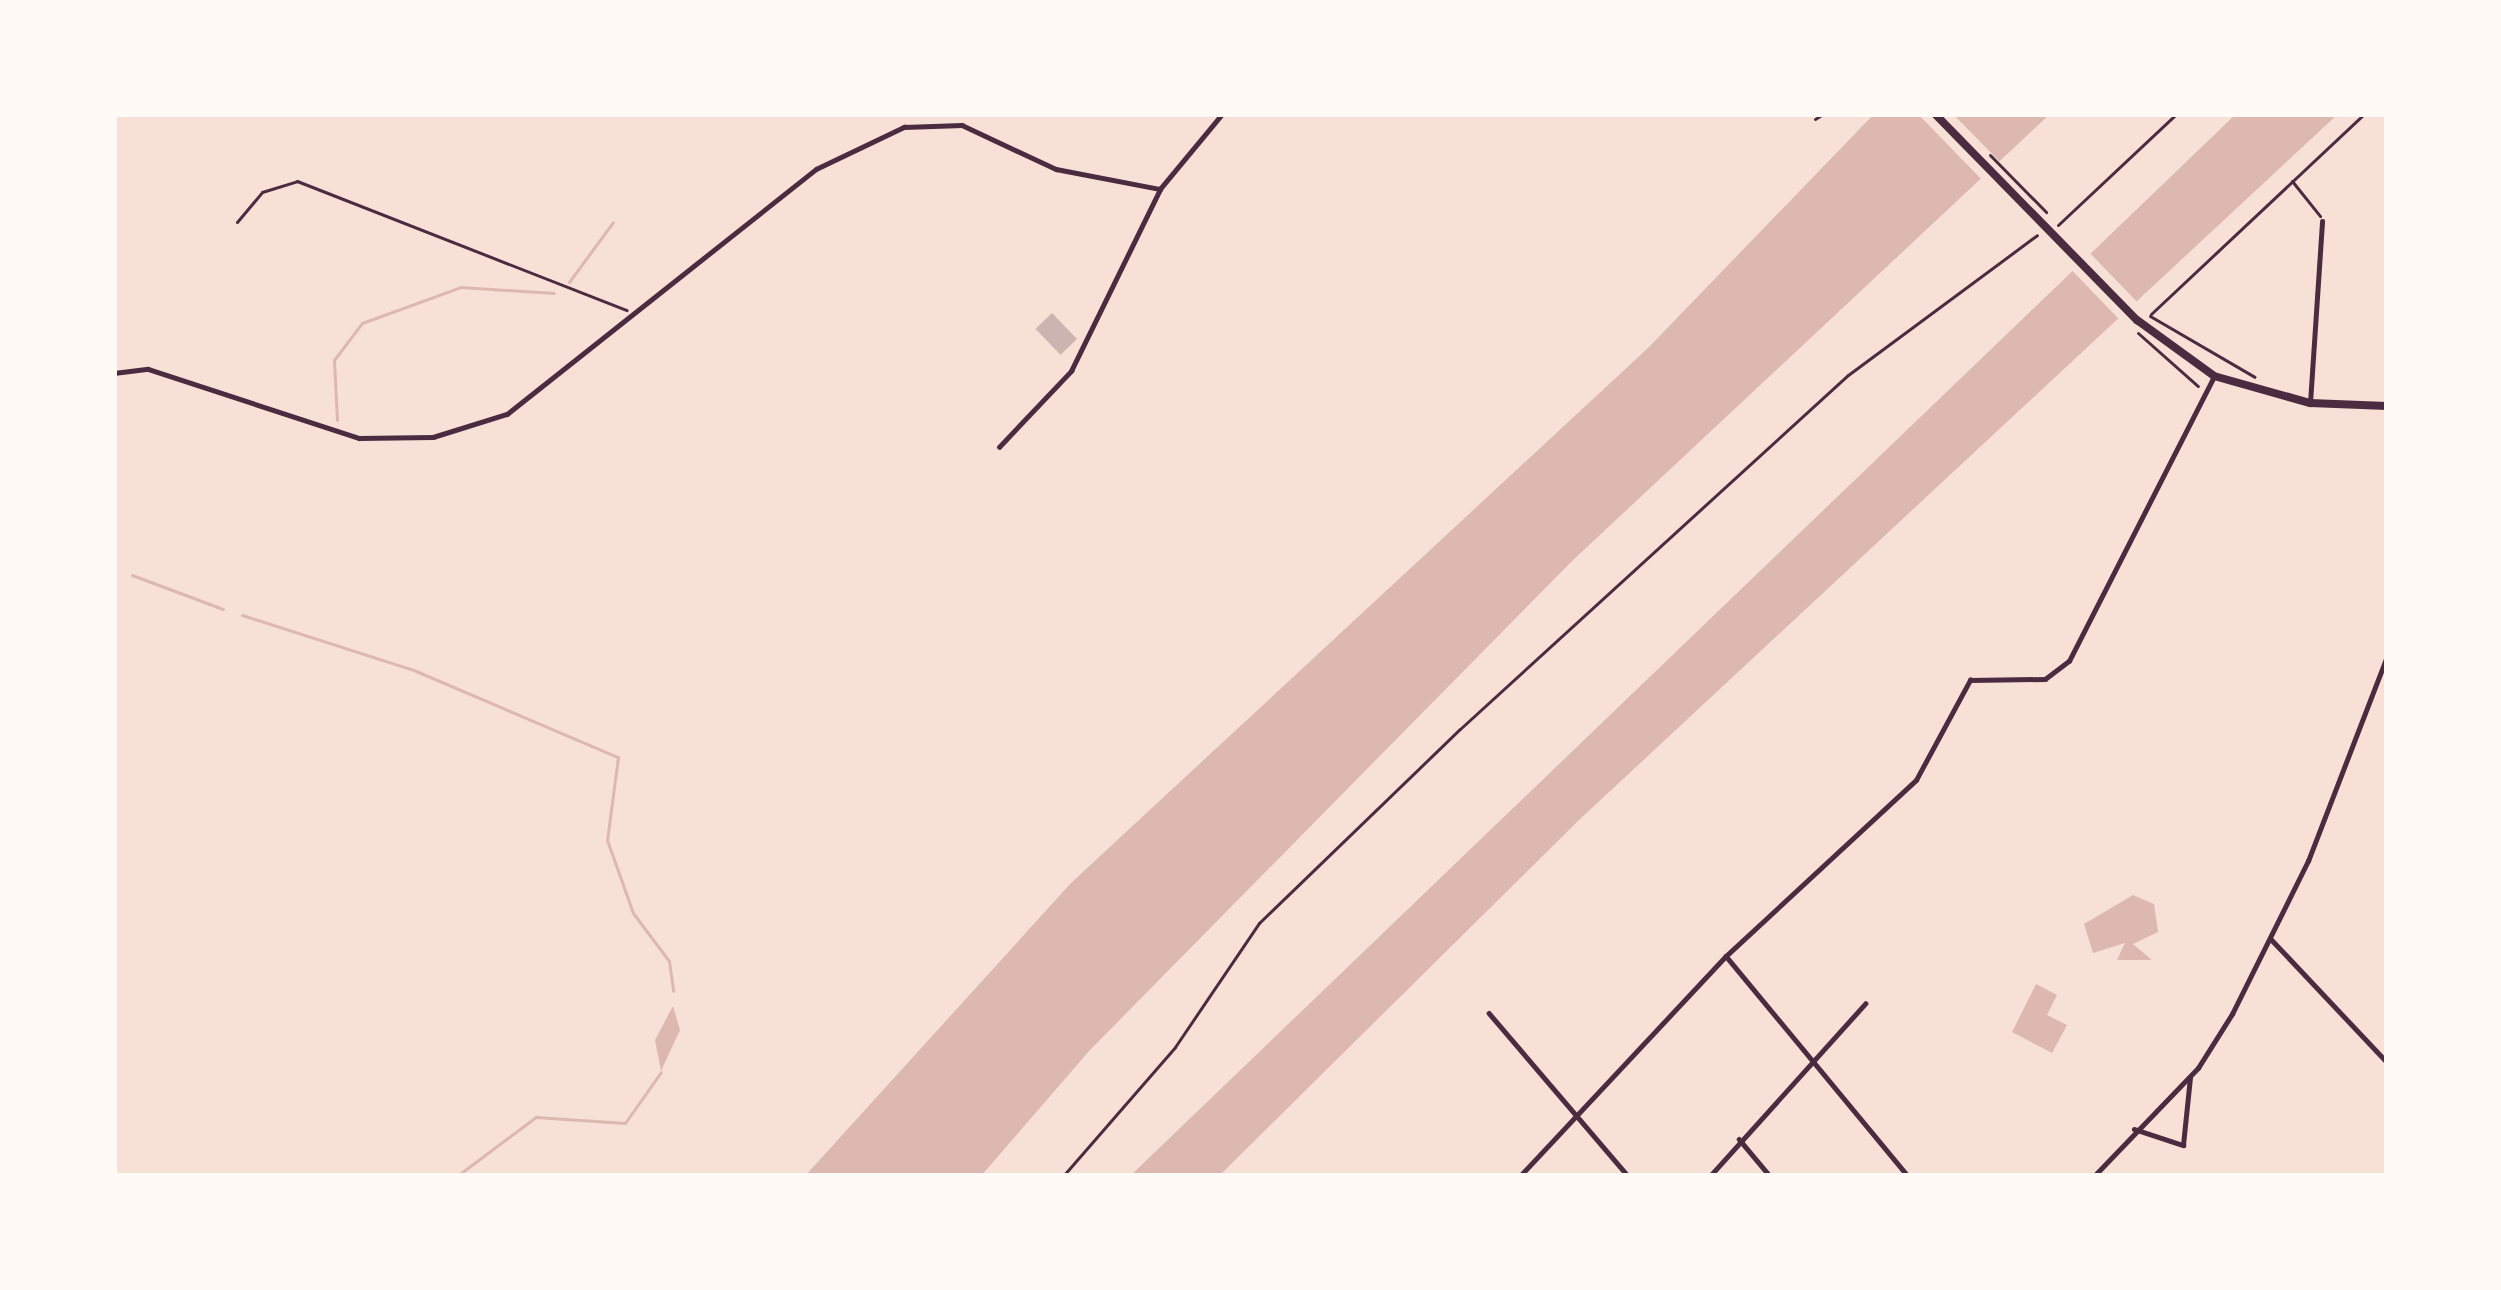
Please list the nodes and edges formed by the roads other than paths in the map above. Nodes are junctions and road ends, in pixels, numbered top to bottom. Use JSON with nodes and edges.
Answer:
{"nodes":[{"id":1,"x":1222,"y":114,"type":"edge"},
{"id":2,"x":1935,"y":114,"type":"edge"},
{"id":3,"x":2176,"y":114,"type":"edge"},
{"id":4,"x":1160,"y":189,"type":"junction"},
{"id":5,"x":2322,"y":221,"type":"road end"},
{"id":6,"x":2058,"y":225,"type":"road end"},
{"id":7,"x":114,"y":374,"type":"edge"},
{"id":8,"x":2214,"y":376,"type":"junction"},
{"id":9,"x":2310,"y":404,"type":"junction"},
{"id":10,"x":2387,"y":406,"type":"edge"},
{"id":11,"x":998,"y":447,"type":"dead end"},
{"id":12,"x":2387,"y":656,"type":"edge"},
{"id":13,"x":2387,"y":688,"type":"edge"},
{"id":14,"x":2375,"y":689,"type":"junction"},
{"id":15,"x":2271,"y":939,"type":"junction"},
{"id":16,"x":1726,"y":956,"type":"junction"},
{"id":17,"x":1865,"y":1004,"type":"dead end"},
{"id":18,"x":1489,"y":1013,"type":"dead end"},
{"id":19,"x":1811,"y":1059,"type":"junction"},
{"id":20,"x":2387,"y":1062,"type":"edge"},
{"id":21,"x":2190,"y":1077,"type":"junction"},
{"id":22,"x":1576,"y":1115,"type":"junction"},
{"id":23,"x":2134,"y":1129,"type":"junction"},
{"id":24,"x":1738,"y":1138,"type":"junction"},
{"id":25,"x":1520,"y":1176,"type":"edge"},
{"id":26,"x":1628,"y":1176,"type":"edge"},
{"id":27,"x":1710,"y":1176,"type":"edge"},
{"id":28,"x":1770,"y":1176,"type":"edge"},
{"id":29,"x":1908,"y":1176,"type":"edge"},
{"id":30,"x":2094,"y":1176,"type":"edge"}],
"edges":[{"from":1,"to":4,"type":"street"},
{"from":2,"to":8,"type":"main road"},
{"from":3,"to":6,"type":"lane"},
{"from":4,"to":7,"type":"street"},
{"from":4,"to":11,"type":"street"},
{"from":5,"to":9,"type":"street"},
{"from":8,"to":9,"type":"main road"},
{"from":8,"to":16,"type":"street"},
{"from":9,"to":10,"type":"main road"},
{"from":12,"to":14,"type":"street"},
{"from":13,"to":14,"type":"street"},
{"from":14,"to":15,"type":"street"},
{"from":15,"to":20,"type":"street"},
{"from":15,"to":21,"type":"street"},
{"from":16,"to":19,"type":"street"},
{"from":16,"to":22,"type":"street"},
{"from":17,"to":19,"type":"street"},
{"from":18,"to":22,"type":"street"},
{"from":19,"to":24,"type":"street"},
{"from":19,"to":29,"type":"street"},
{"from":21,"to":23,"type":"street"},
{"from":21,"to":23,"type":"street"},
{"from":22,"to":25,"type":"street"},
{"from":22,"to":26,"type":"street"},
{"from":23,"to":30,"type":"street"},
{"from":24,"to":27,"type":"street"},
{"from":24,"to":28,"type":"street"}]}
